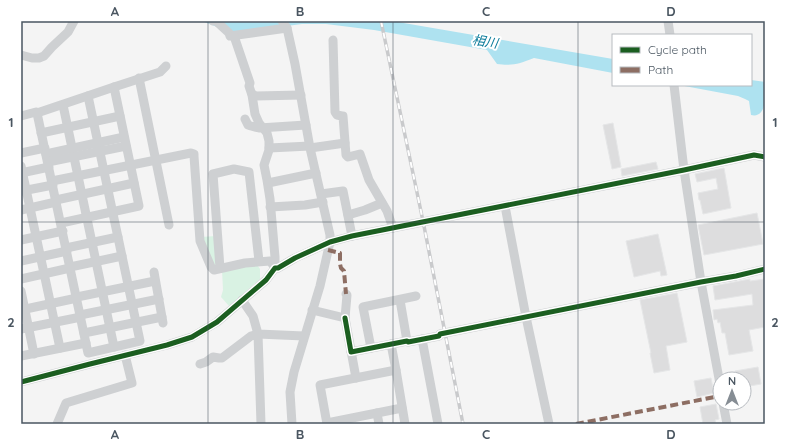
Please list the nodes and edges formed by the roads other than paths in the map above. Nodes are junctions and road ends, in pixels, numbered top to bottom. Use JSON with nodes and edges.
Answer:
{"nodes":[{"id":1,"x":74,"y":21,"type":"edge"},
{"id":2,"x":215,"y":21,"type":"edge"},
{"id":3,"x":668,"y":21,"type":"edge"},
{"id":4,"x":284,"y":24,"type":"edge"},
{"id":5,"x":670,"y":34,"type":"edge"},
{"id":6,"x":234,"y":36,"type":"junction"},
{"id":7,"x":333,"y":40,"type":"dead end"},
{"id":8,"x":21,"y":55,"type":"edge"},
{"id":9,"x":166,"y":66,"type":"dead end"},
{"id":10,"x":139,"y":78,"type":"junction"},
{"id":11,"x":674,"y":86,"type":"edge"},
{"id":12,"x":114,"y":87,"type":"junction"},
{"id":13,"x":250,"y":90,"type":"junction"},
{"id":14,"x":301,"y":95,"type":"junction"},
{"id":15,"x":88,"y":96,"type":"junction"},
{"id":16,"x":63,"y":105,"type":"junction"},
{"id":17,"x":37,"y":113,"type":"junction"},
{"id":18,"x":21,"y":116,"type":"edge"},
{"id":19,"x":120,"y":116,"type":"junction"},
{"id":20,"x":245,"y":119,"type":"dead end"},
{"id":21,"x":94,"y":122,"type":"junction"},
{"id":22,"x":306,"y":125,"type":"junction"},
{"id":23,"x":68,"y":127,"type":"junction"},
{"id":24,"x":263,"y":128,"type":"junction"},
{"id":25,"x":41,"y":133,"type":"junction"},
{"id":26,"x":124,"y":137,"type":"junction"},
{"id":27,"x":345,"y":143,"type":"junction"},
{"id":28,"x":126,"y":146,"type":"junction"},
{"id":29,"x":99,"y":147,"type":"junction"},
{"id":30,"x":310,"y":147,"type":"junction"},
{"id":31,"x":270,"y":148,"type":"junction"},
{"id":32,"x":73,"y":152,"type":"junction"},
{"id":33,"x":21,"y":153,"type":"edge"},
{"id":34,"x":765,"y":156,"type":"edge"},
{"id":35,"x":47,"y":158,"type":"junction"},
{"id":36,"x":156,"y":160,"type":"junction"},
{"id":37,"x":130,"y":165,"type":"junction"},
{"id":38,"x":765,"y":165,"type":"edge"},
{"id":39,"x":21,"y":170,"type":"edge"},
{"id":40,"x":104,"y":170,"type":"junction"},
{"id":41,"x":684,"y":170,"type":"junction"},
{"id":42,"x":316,"y":173,"type":"junction"},
{"id":43,"x":78,"y":176,"type":"junction"},
{"id":44,"x":52,"y":183,"type":"junction"},
{"id":45,"x":134,"y":183,"type":"junction"},
{"id":46,"x":268,"y":183,"type":"junction"},
{"id":47,"x":108,"y":189,"type":"junction"},
{"id":48,"x":24,"y":191,"type":"edge"},
{"id":49,"x":82,"y":195,"type":"junction"},
{"id":50,"x":322,"y":198,"type":"junction"},
{"id":51,"x":56,"y":201,"type":"junction"},
{"id":52,"x":382,"y":203,"type":"junction"},
{"id":53,"x":505,"y":206,"type":"junction"},
{"id":54,"x":270,"y":207,"type":"junction"},
{"id":55,"x":26,"y":209,"type":"edge"},
{"id":56,"x":112,"y":212,"type":"junction"},
{"id":57,"x":348,"y":215,"type":"junction"},
{"id":58,"x":86,"y":218,"type":"junction"},
{"id":59,"x":169,"y":225,"type":"dead end"},
{"id":60,"x":62,"y":227,"type":"junction"},
{"id":61,"x":393,"y":228,"type":"junction"},
{"id":62,"x":352,"y":236,"type":"junction"},
{"id":63,"x":36,"y":237,"type":"junction"},
{"id":64,"x":118,"y":237,"type":"junction"},
{"id":65,"x":21,"y":240,"type":"edge"},
{"id":66,"x":330,"y":242,"type":"junction"},
{"id":67,"x":92,"y":243,"type":"junction"},
{"id":68,"x":66,"y":249,"type":"junction"},
{"id":69,"x":122,"y":256,"type":"junction"},
{"id":70,"x":40,"y":257,"type":"junction"},
{"id":71,"x":21,"y":261,"type":"edge"},
{"id":72,"x":259,"y":261,"type":"junction"},
{"id":73,"x":96,"y":262,"type":"junction"},
{"id":74,"x":70,"y":268,"type":"junction"},
{"id":75,"x":220,"y":268,"type":"junction"},
{"id":76,"x":275,"y":268,"type":"junction"},
{"id":77,"x":765,"y":269,"type":"edge"},
{"id":78,"x":44,"y":274,"type":"junction"},
{"id":79,"x":21,"y":279,"type":"edge"},
{"id":80,"x":701,"y":282,"type":"junction"},
{"id":81,"x":128,"y":286,"type":"junction"},
{"id":82,"x":21,"y":291,"type":"edge"},
{"id":83,"x":102,"y":292,"type":"junction"},
{"id":84,"x":346,"y":294,"type":"dead end"},
{"id":85,"x":416,"y":296,"type":"dead end"},
{"id":86,"x":77,"y":298,"type":"junction"},
{"id":87,"x":159,"y":299,"type":"junction"},
{"id":88,"x":242,"y":300,"type":"junction"},
{"id":89,"x":400,"y":300,"type":"junction"},
{"id":90,"x":50,"y":304,"type":"junction"},
{"id":91,"x":132,"y":305,"type":"junction"},
{"id":92,"x":23,"y":310,"type":"edge"},
{"id":93,"x":106,"y":310,"type":"junction"},
{"id":94,"x":312,"y":310,"type":"junction"},
{"id":95,"x":81,"y":316,"type":"junction"},
{"id":96,"x":526,"y":317,"type":"junction"},
{"id":97,"x":345,"y":318,"type":"junction"},
{"id":98,"x":54,"y":322,"type":"junction"},
{"id":99,"x":136,"y":322,"type":"junction"},
{"id":100,"x":110,"y":327,"type":"junction"},
{"id":101,"x":25,"y":329,"type":"edge"},
{"id":102,"x":84,"y":333,"type":"junction"},
{"id":103,"x":258,"y":334,"type":"junction"},
{"id":104,"x":300,"y":335,"type":"junction"},
{"id":105,"x":422,"y":340,"type":"junction"},
{"id":106,"x":407,"y":341,"type":"junction"},
{"id":107,"x":86,"y":343,"type":"junction"},
{"id":108,"x":391,"y":344,"type":"junction"},
{"id":109,"x":114,"y":347,"type":"junction"},
{"id":110,"x":60,"y":348,"type":"junction"},
{"id":111,"x":371,"y":348,"type":"junction"},
{"id":112,"x":351,"y":352,"type":"junction"},
{"id":113,"x":34,"y":354,"type":"junction"},
{"id":114,"x":125,"y":355,"type":"junction"},
{"id":115,"x":21,"y":356,"type":"edge"},
{"id":116,"x":200,"y":364,"type":"dead end"},
{"id":117,"x":396,"y":370,"type":"junction"},
{"id":118,"x":718,"y":371,"type":"edge"},
{"id":119,"x":356,"y":378,"type":"junction"},
{"id":120,"x":21,"y":382,"type":"edge"},
{"id":121,"x":402,"y":408,"type":"junction"},
{"id":122,"x":725,"y":411,"type":"edge"},
{"id":123,"x":378,"y":413,"type":"junction"},
{"id":124,"x":327,"y":423,"type":"edge"},
{"id":125,"x":57,"y":424,"type":"edge"},
{"id":126,"x":261,"y":424,"type":"edge"},
{"id":127,"x":292,"y":424,"type":"edge"},
{"id":128,"x":380,"y":424,"type":"edge"},
{"id":129,"x":405,"y":424,"type":"edge"},
{"id":130,"x":438,"y":424,"type":"edge"},
{"id":131,"x":548,"y":424,"type":"edge"},
{"id":132,"x":727,"y":424,"type":"edge"}],
"edges":[{"from":1,"to":8,"type":"street"},
{"from":2,"to":6,"type":"street"},
{"from":3,"to":5,"type":"street"},
{"from":4,"to":6,"type":"street"},
{"from":4,"to":14,"type":"street"},
{"from":6,"to":13,"type":"street"},
{"from":7,"to":27,"type":"street"},
{"from":9,"to":10,"type":"street"},
{"from":10,"to":12,"type":"street"},
{"from":10,"to":36,"type":"street"},
{"from":11,"to":41,"type":"street"},
{"from":12,"to":15,"type":"street"},
{"from":12,"to":19,"type":"street"},
{"from":13,"to":14,"type":"street"},
{"from":13,"to":24,"type":"street"},
{"from":14,"to":22,"type":"street"},
{"from":15,"to":16,"type":"street"},
{"from":15,"to":21,"type":"street"},
{"from":16,"to":17,"type":"street"},
{"from":16,"to":23,"type":"street"},
{"from":17,"to":18,"type":"street"},
{"from":17,"to":25,"type":"street"},
{"from":19,"to":21,"type":"street"},
{"from":19,"to":26,"type":"street"},
{"from":20,"to":24,"type":"street"},
{"from":21,"to":23,"type":"street"},
{"from":21,"to":29,"type":"street"},
{"from":22,"to":24,"type":"street"},
{"from":22,"to":30,"type":"street"},
{"from":23,"to":25,"type":"street"},
{"from":23,"to":32,"type":"street"},
{"from":24,"to":31,"type":"street"},
{"from":25,"to":35,"type":"street"},
{"from":26,"to":28,"type":"street"},
{"from":26,"to":29,"type":"street"},
{"from":27,"to":30,"type":"street"},
{"from":27,"to":52,"type":"street"},
{"from":28,"to":29,"type":"street"},
{"from":28,"to":37,"type":"street"},
{"from":29,"to":32,"type":"street"},
{"from":29,"to":40,"type":"street"},
{"from":30,"to":31,"type":"street"},
{"from":30,"to":42,"type":"street"},
{"from":31,"to":46,"type":"street"},
{"from":32,"to":35,"type":"street"},
{"from":32,"to":43,"type":"street"},
{"from":33,"to":35,"type":"street"},
{"from":34,"to":38,"type":"street"},
{"from":34,"to":41,"type":"street"},
{"from":35,"to":39,"type":"street"},
{"from":35,"to":44,"type":"street"},
{"from":36,"to":37,"type":"street"},
{"from":36,"to":59,"type":"street"},
{"from":36,"to":75,"type":"street"},
{"from":37,"to":40,"type":"street"},
{"from":37,"to":45,"type":"street"},
{"from":39,"to":48,"type":"street"},
{"from":40,"to":43,"type":"street"},
{"from":40,"to":47,"type":"street"},
{"from":41,"to":53,"type":"street"},
{"from":41,"to":80,"type":"street"},
{"from":42,"to":46,"type":"street"},
{"from":42,"to":50,"type":"street"},
{"from":43,"to":44,"type":"street"},
{"from":43,"to":49,"type":"street"},
{"from":44,"to":48,"type":"street"},
{"from":44,"to":51,"type":"street"},
{"from":45,"to":47,"type":"street"},
{"from":45,"to":56,"type":"street"},
{"from":46,"to":54,"type":"street"},
{"from":47,"to":49,"type":"street"},
{"from":47,"to":56,"type":"street"},
{"from":48,"to":55,"type":"street"},
{"from":49,"to":51,"type":"street"},
{"from":49,"to":58,"type":"street"},
{"from":50,"to":54,"type":"street"},
{"from":50,"to":57,"type":"street"},
{"from":50,"to":66,"type":"street"},
{"from":51,"to":55,"type":"street"},
{"from":51,"to":60,"type":"street"},
{"from":52,"to":57,"type":"street"},
{"from":52,"to":61,"type":"street"},
{"from":53,"to":61,"type":"street"},
{"from":53,"to":96,"type":"street"},
{"from":54,"to":76,"type":"street"},
{"from":55,"to":63,"type":"street"},
{"from":56,"to":58,"type":"street"},
{"from":56,"to":64,"type":"street"},
{"from":57,"to":62,"type":"street"},
{"from":58,"to":60,"type":"street"},
{"from":58,"to":67,"type":"street"},
{"from":60,"to":63,"type":"street"},
{"from":60,"to":68,"type":"street"},
{"from":61,"to":62,"type":"street"},
{"from":62,"to":66,"type":"street"},
{"from":63,"to":65,"type":"street"},
{"from":63,"to":70,"type":"street"},
{"from":64,"to":67,"type":"street"},
{"from":64,"to":69,"type":"street"},
{"from":66,"to":76,"type":"street"},
{"from":66,"to":94,"type":"street"},
{"from":67,"to":68,"type":"street"},
{"from":67,"to":73,"type":"street"},
{"from":68,"to":70,"type":"street"},
{"from":68,"to":74,"type":"street"},
{"from":69,"to":73,"type":"street"},
{"from":69,"to":81,"type":"street"},
{"from":70,"to":71,"type":"street"},
{"from":70,"to":78,"type":"street"},
{"from":72,"to":75,"type":"street"},
{"from":72,"to":75,"type":"street"},
{"from":72,"to":76,"type":"street"},
{"from":73,"to":74,"type":"street"},
{"from":73,"to":83,"type":"street"},
{"from":74,"to":78,"type":"street"},
{"from":74,"to":86,"type":"street"},
{"from":76,"to":88,"type":"street"},
{"from":77,"to":80,"type":"street"},
{"from":78,"to":79,"type":"street"},
{"from":78,"to":90,"type":"street"},
{"from":80,"to":96,"type":"street"},
{"from":80,"to":118,"type":"street"},
{"from":81,"to":83,"type":"street"},
{"from":81,"to":87,"type":"street"},
{"from":81,"to":91,"type":"street"},
{"from":82,"to":92,"type":"street"},
{"from":83,"to":86,"type":"street"},
{"from":83,"to":93,"type":"street"},
{"from":84,"to":97,"type":"street"},
{"from":85,"to":89,"type":"street"},
{"from":86,"to":90,"type":"street"},
{"from":86,"to":95,"type":"street"},
{"from":87,"to":91,"type":"street"},
{"from":87,"to":99,"type":"street"},
{"from":88,"to":103,"type":"street"},
{"from":88,"to":114,"type":"street"},
{"from":89,"to":106,"type":"street"},
{"from":89,"to":111,"type":"street"},
{"from":90,"to":92,"type":"street"},
{"from":90,"to":98,"type":"street"},
{"from":91,"to":93,"type":"street"},
{"from":91,"to":99,"type":"street"},
{"from":92,"to":101,"type":"street"},
{"from":93,"to":95,"type":"street"},
{"from":93,"to":100,"type":"street"},
{"from":94,"to":97,"type":"street"},
{"from":94,"to":104,"type":"street"},
{"from":95,"to":98,"type":"street"},
{"from":95,"to":102,"type":"street"},
{"from":96,"to":105,"type":"street"},
{"from":96,"to":131,"type":"street"},
{"from":97,"to":112,"type":"street"},
{"from":98,"to":101,"type":"street"},
{"from":98,"to":110,"type":"street"},
{"from":99,"to":100,"type":"street"},
{"from":99,"to":109,"type":"street"},
{"from":100,"to":102,"type":"street"},
{"from":100,"to":109,"type":"street"},
{"from":101,"to":113,"type":"street"},
{"from":102,"to":107,"type":"street"},
{"from":103,"to":104,"type":"street"},
{"from":103,"to":116,"type":"street"},
{"from":103,"to":126,"type":"street"},
{"from":104,"to":127,"type":"street"},
{"from":105,"to":106,"type":"street"},
{"from":105,"to":130,"type":"street"},
{"from":106,"to":108,"type":"street"},
{"from":107,"to":109,"type":"street"},
{"from":107,"to":110,"type":"street"},
{"from":108,"to":111,"type":"street"},
{"from":108,"to":117,"type":"street"},
{"from":110,"to":113,"type":"street"},
{"from":111,"to":112,"type":"street"},
{"from":112,"to":119,"type":"street"},
{"from":113,"to":115,"type":"street"},
{"from":114,"to":120,"type":"street"},
{"from":114,"to":125,"type":"street"},
{"from":117,"to":119,"type":"street"},
{"from":117,"to":121,"type":"street"},
{"from":119,"to":124,"type":"street"},
{"from":121,"to":123,"type":"street"},
{"from":121,"to":129,"type":"street"},
{"from":122,"to":132,"type":"street"},
{"from":123,"to":124,"type":"street"},
{"from":123,"to":128,"type":"street"}]}
